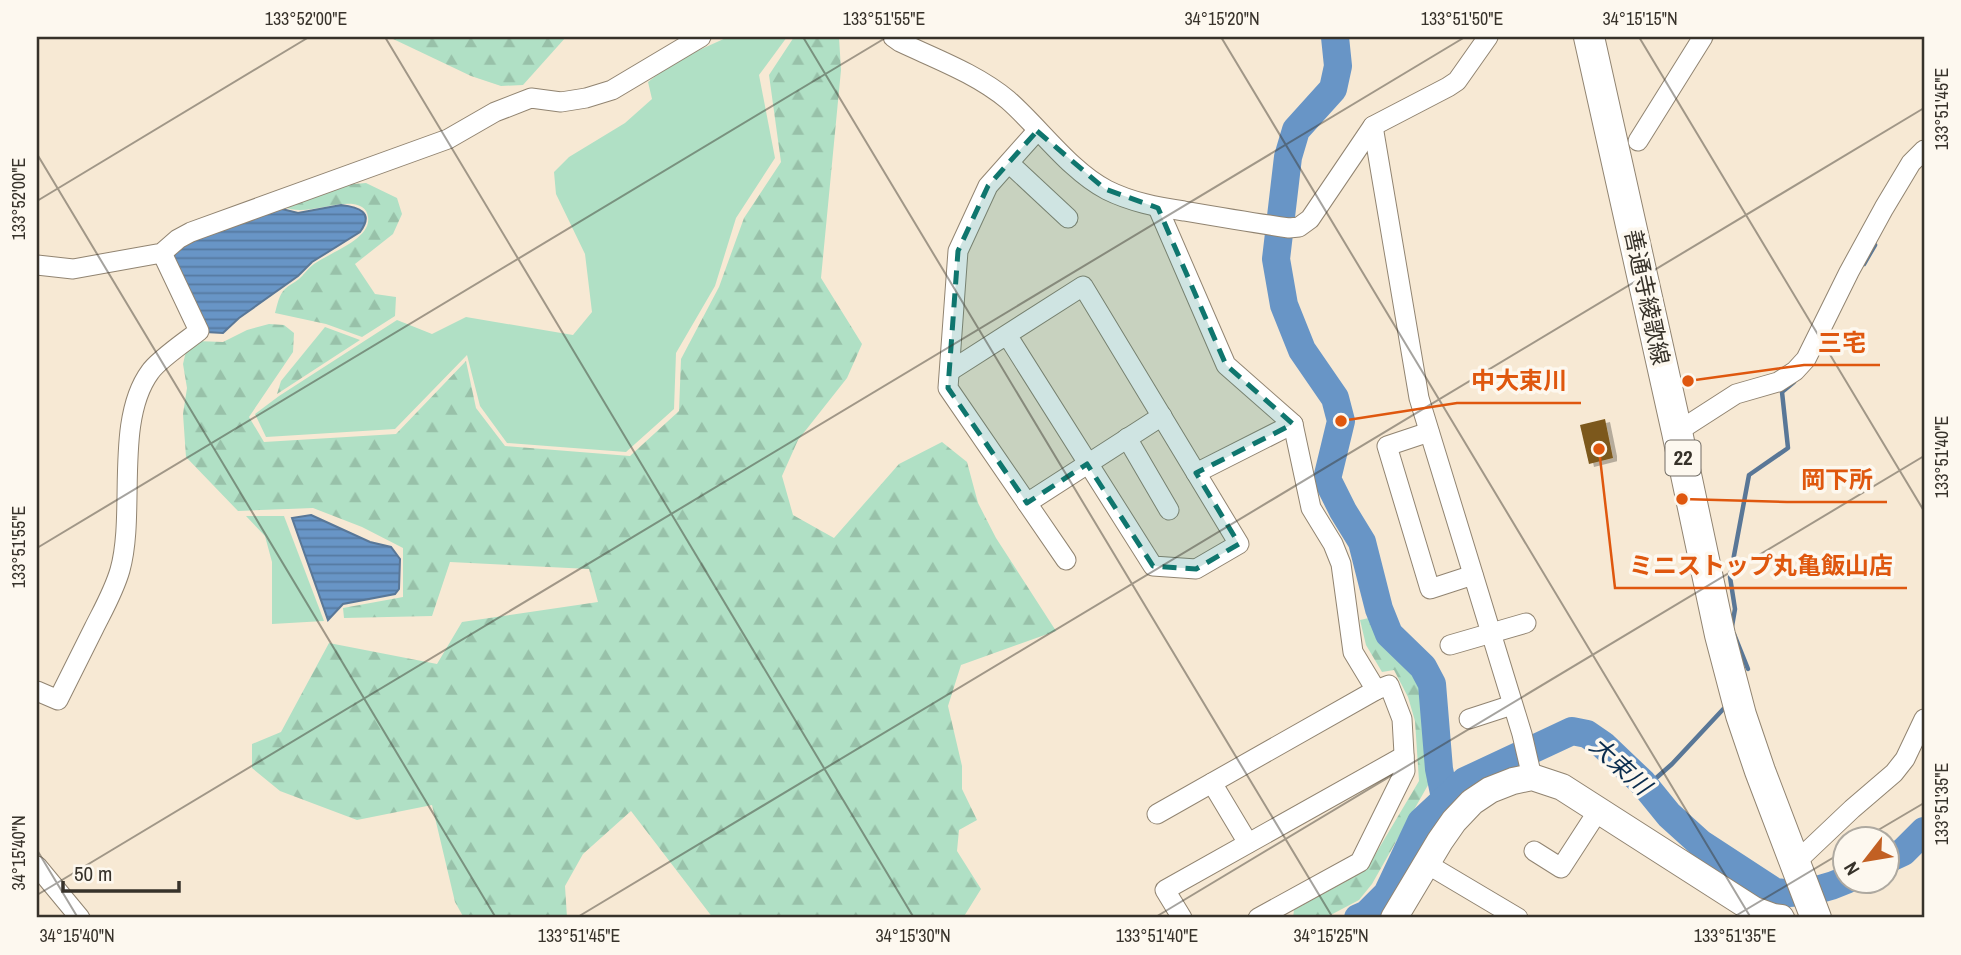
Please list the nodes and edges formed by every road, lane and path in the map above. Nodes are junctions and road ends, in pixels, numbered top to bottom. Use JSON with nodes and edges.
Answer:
{"nodes":[{"id":1,"x":701,"y":37,"type":"edge"},
{"id":2,"x":893,"y":37,"type":"edge"},
{"id":3,"x":1488,"y":37,"type":"edge"},
{"id":4,"x":1589,"y":37,"type":"edge"},
{"id":5,"x":1703,"y":37,"type":"edge"},
{"id":6,"x":1373,"y":125,"type":"junction"},
{"id":7,"x":1037,"y":131,"type":"junction"},
{"id":8,"x":1639,"y":141,"type":"dead end"},
{"id":9,"x":1924,"y":150,"type":"edge"},
{"id":10,"x":1009,"y":163,"type":"junction"},
{"id":11,"x":1158,"y":208,"type":"junction"},
{"id":12,"x":1068,"y":218,"type":"dead end"},
{"id":13,"x":162,"y":253,"type":"junction"},
{"id":14,"x":37,"y":265,"type":"edge"},
{"id":15,"x":1007,"y":335,"type":"junction"},
{"id":16,"x":950,"y":371,"type":"junction"},
{"id":17,"x":1162,"y":416,"type":"junction"},
{"id":18,"x":1293,"y":424,"type":"junction"},
{"id":19,"x":1429,"y":432,"type":"junction"},
{"id":20,"x":1677,"y":432,"type":"junction"},
{"id":21,"x":1127,"y":438,"type":"junction"},
{"id":22,"x":1087,"y":464,"type":"junction"},
{"id":23,"x":1196,"y":473,"type":"junction"},
{"id":24,"x":1027,"y":503,"type":"junction"},
{"id":25,"x":1169,"y":510,"type":"dead end"},
{"id":26,"x":1066,"y":560,"type":"dead end"},
{"id":27,"x":1473,"y":575,"type":"junction"},
{"id":28,"x":1526,"y":623,"type":"dead end"},
{"id":29,"x":1491,"y":634,"type":"junction"},
{"id":30,"x":1450,"y":645,"type":"dead end"},
{"id":31,"x":1376,"y":690,"type":"junction"},
{"id":32,"x":37,"y":691,"type":"edge"},
{"id":33,"x":1512,"y":705,"type":"junction"},
{"id":34,"x":1469,"y":719,"type":"dead end"},
{"id":35,"x":1924,"y":719,"type":"edge"},
{"id":36,"x":1404,"y":756,"type":"junction"},
{"id":37,"x":1531,"y":772,"type":"junction"},
{"id":38,"x":1212,"y":783,"type":"junction"},
{"id":39,"x":1598,"y":811,"type":"junction"},
{"id":40,"x":1157,"y":814,"type":"dead end"},
{"id":41,"x":1248,"y":843,"type":"junction"},
{"id":42,"x":1534,"y":851,"type":"dead end"},
{"id":43,"x":1427,"y":864,"type":"junction"},
{"id":44,"x":1797,"y":868,"type":"junction"},
{"id":45,"x":38,"y":870,"type":"edge"},
{"id":46,"x":1811,"y":915,"type":"edge"},
{"id":47,"x":1268,"y":916,"type":"edge"},
{"id":48,"x":80,"y":918,"type":"edge"},
{"id":49,"x":1182,"y":918,"type":"edge"},
{"id":50,"x":1394,"y":918,"type":"edge"},
{"id":51,"x":1518,"y":918,"type":"edge"},
{"id":52,"x":1781,"y":918,"type":"edge"}],
"edges":[{"from":1,"to":13,"type":"street"},
{"from":2,"to":7,"type":"street"},
{"from":3,"to":6,"type":"street"},
{"from":4,"to":20,"type":"main road","name":"善通寺綾歌線","number":"22"},
{"from":5,"to":8,"type":"street"},
{"from":6,"to":11,"type":"street"},
{"from":6,"to":19,"type":"street"},
{"from":7,"to":10,"type":"street"},
{"from":7,"to":11,"type":"street"},
{"from":9,"to":20,"type":"street"},
{"from":10,"to":12,"type":"street"},
{"from":10,"to":16,"type":"street"},
{"from":11,"to":18,"type":"street"},
{"from":13,"to":14,"type":"street"},
{"from":13,"to":32,"type":"street"},
{"from":15,"to":16,"type":"street"},
{"from":15,"to":17,"type":"street"},
{"from":15,"to":22,"type":"street"},
{"from":16,"to":24,"type":"street"},
{"from":17,"to":21,"type":"street"},
{"from":17,"to":23,"type":"street"},
{"from":18,"to":23,"type":"street"},
{"from":18,"to":31,"type":"street"},
{"from":19,"to":27,"type":"street"},
{"from":19,"to":27,"type":"street"},
{"from":20,"to":44,"type":"main road","name":"善通寺綾歌線","number":"22"},
{"from":21,"to":22,"type":"street"},
{"from":21,"to":25,"type":"street"},
{"from":22,"to":23,"type":"street"},
{"from":22,"to":24,"type":"street"},
{"from":24,"to":26,"type":"street"},
{"from":27,"to":29,"type":"street"},
{"from":28,"to":29,"type":"street"},
{"from":29,"to":30,"type":"street"},
{"from":29,"to":33,"type":"street"},
{"from":31,"to":36,"type":"street"},
{"from":31,"to":38,"type":"street"},
{"from":33,"to":34,"type":"street"},
{"from":33,"to":37,"type":"street"},
{"from":35,"to":44,"type":"street"},
{"from":36,"to":41,"type":"street"},
{"from":36,"to":47,"type":"street"},
{"from":37,"to":39,"type":"street"},
{"from":37,"to":43,"type":"street"},
{"from":38,"to":40,"type":"street"},
{"from":38,"to":41,"type":"street"},
{"from":39,"to":42,"type":"street"},
{"from":39,"to":52,"type":"street"},
{"from":41,"to":49,"type":"street"},
{"from":43,"to":50,"type":"street"},
{"from":43,"to":51,"type":"street"},
{"from":44,"to":46,"type":"main road","name":"善通寺綾歌線","number":"22"},
{"from":45,"to":48,"type":"street"}]}
